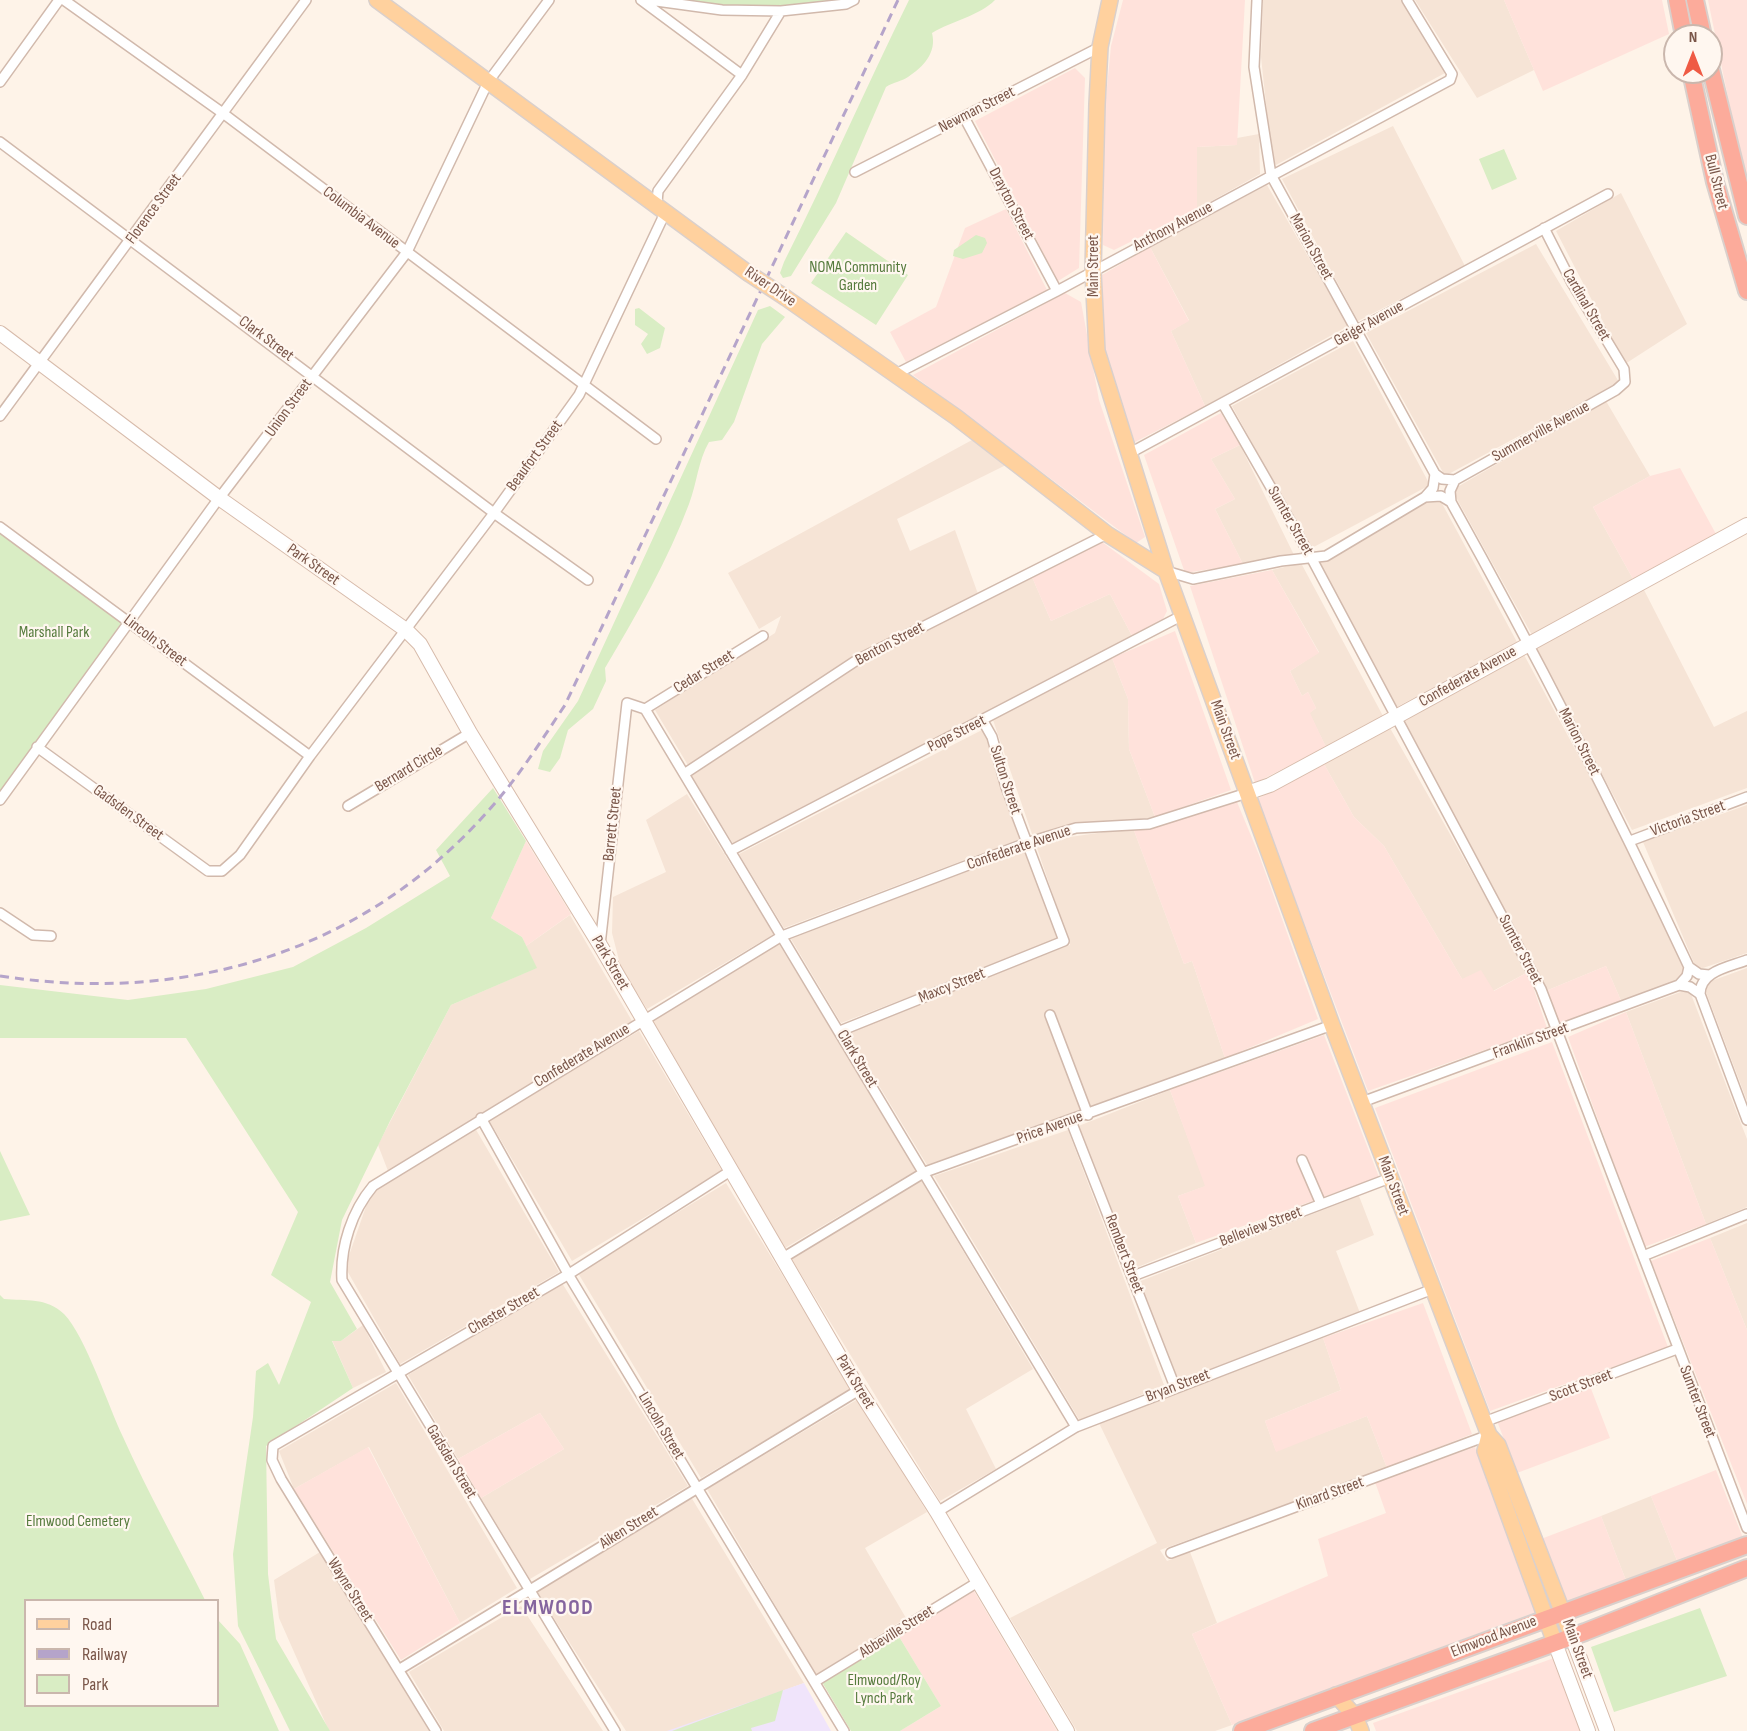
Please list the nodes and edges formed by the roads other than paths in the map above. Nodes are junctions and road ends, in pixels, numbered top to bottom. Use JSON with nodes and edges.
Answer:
{"nodes":[{"id":1,"x":59,"y":0,"type":"edge"},
{"id":2,"x":64,"y":0,"type":"edge"},
{"id":3,"x":306,"y":0,"type":"edge"},
{"id":4,"x":377,"y":0,"type":"edge"},
{"id":5,"x":549,"y":0,"type":"edge"},
{"id":6,"x":641,"y":0,"type":"edge"},
{"id":7,"x":649,"y":0,"type":"edge"},
{"id":8,"x":854,"y":0,"type":"edge"},
{"id":9,"x":1110,"y":0,"type":"edge"},
{"id":10,"x":1257,"y":0,"type":"edge"},
{"id":11,"x":1407,"y":0,"type":"edge"},
{"id":12,"x":1677,"y":0,"type":"edge"},
{"id":13,"x":1697,"y":0,"type":"edge"},
{"id":14,"x":781,"y":11,"type":"junction"},
{"id":15,"x":1682,"y":24,"type":"edge"},
{"id":16,"x":1700,"y":24,"type":"edge"},
{"id":17,"x":1100,"y":47,"type":"junction"},
{"id":18,"x":742,"y":75,"type":"junction"},
{"id":19,"x":0,"y":82,"type":"edge"},
{"id":20,"x":488,"y":82,"type":"junction"},
{"id":21,"x":1694,"y":84,"type":"edge"},
{"id":22,"x":1714,"y":84,"type":"edge"},
{"id":23,"x":224,"y":114,"type":"junction"},
{"id":24,"x":964,"y":117,"type":"junction"},
{"id":25,"x":0,"y":142,"type":"edge"},
{"id":26,"x":855,"y":172,"type":"dead end"},
{"id":27,"x":1270,"y":175,"type":"junction"},
{"id":28,"x":1608,"y":194,"type":"dead end"},
{"id":29,"x":665,"y":213,"type":"junction"},
{"id":30,"x":1747,"y":216,"type":"edge"},
{"id":31,"x":1544,"y":228,"type":"junction"},
{"id":32,"x":132,"y":239,"type":"junction"},
{"id":33,"x":406,"y":252,"type":"junction"},
{"id":34,"x":1093,"y":271,"type":"junction"},
{"id":35,"x":1057,"y":291,"type":"junction"},
{"id":36,"x":1747,"y":291,"type":"edge"},
{"id":37,"x":1357,"y":331,"type":"junction"},
{"id":38,"x":0,"y":333,"type":"edge"},
{"id":39,"x":40,"y":362,"type":"junction"},
{"id":40,"x":313,"y":374,"type":"junction"},
{"id":41,"x":896,"y":374,"type":"junction"},
{"id":42,"x":1625,"y":381,"type":"joint"},
{"id":43,"x":585,"y":385,"type":"junction"},
{"id":44,"x":1223,"y":404,"type":"junction"},
{"id":45,"x":0,"y":416,"type":"edge"},
{"id":46,"x":656,"y":439,"type":"dead end"},
{"id":47,"x":1130,"y":453,"type":"junction"},
{"id":48,"x":1435,"y":474,"type":"junction"},
{"id":49,"x":1455,"y":480,"type":"junction"},
{"id":50,"x":1425,"y":497,"type":"junction"},
{"id":51,"x":219,"y":498,"type":"junction"},
{"id":52,"x":1451,"y":502,"type":"junction"},
{"id":53,"x":494,"y":513,"type":"junction"},
{"id":54,"x":1747,"y":525,"type":"edge"},
{"id":55,"x":0,"y":527,"type":"edge"},
{"id":56,"x":1107,"y":534,"type":"junction"},
{"id":57,"x":1312,"y":559,"type":"junction"},
{"id":58,"x":1166,"y":571,"type":"junction"},
{"id":59,"x":588,"y":580,"type":"dead end"},
{"id":60,"x":1183,"y":615,"type":"junction"},
{"id":61,"x":128,"y":621,"type":"junction"},
{"id":62,"x":406,"y":630,"type":"junction"},
{"id":63,"x":763,"y":636,"type":"dead end"},
{"id":64,"x":1529,"y":643,"type":"junction"},
{"id":65,"x":645,"y":709,"type":"junction"},
{"id":66,"x":1396,"y":717,"type":"junction"},
{"id":67,"x":983,"y":721,"type":"junction"},
{"id":68,"x":470,"y":733,"type":"junction"},
{"id":69,"x":37,"y":747,"type":"junction"},
{"id":70,"x":310,"y":756,"type":"junction"},
{"id":71,"x":684,"y":774,"type":"junction"},
{"id":72,"x":1247,"y":794,"type":"junction"},
{"id":73,"x":1747,"y":797,"type":"edge"},
{"id":74,"x":0,"y":800,"type":"edge"},
{"id":75,"x":348,"y":806,"type":"dead end"},
{"id":76,"x":1630,"y":841,"type":"junction"},
{"id":77,"x":1026,"y":843,"type":"junction"},
{"id":78,"x":730,"y":851,"type":"junction"},
{"id":79,"x":222,"y":871,"type":"joint"},
{"id":80,"x":0,"y":913,"type":"edge"},
{"id":81,"x":51,"y":936,"type":"dead end"},
{"id":82,"x":783,"y":936,"type":"junction"},
{"id":83,"x":1064,"y":941,"type":"joint"},
{"id":84,"x":600,"y":945,"type":"junction"},
{"id":85,"x":1747,"y":960,"type":"edge"},
{"id":86,"x":1689,"y":967,"type":"junction"},
{"id":87,"x":1709,"y":975,"type":"junction"},
{"id":88,"x":1679,"y":986,"type":"junction"},
{"id":89,"x":1700,"y":994,"type":"junction"},
{"id":90,"x":1050,"y":1015,"type":"dead end"},
{"id":91,"x":643,"y":1019,"type":"junction"},
{"id":92,"x":1332,"y":1025,"type":"junction"},
{"id":93,"x":840,"y":1031,"type":"junction"},
{"id":94,"x":1558,"y":1032,"type":"junction"},
{"id":95,"x":1362,"y":1102,"type":"junction"},
{"id":96,"x":1088,"y":1115,"type":"junction"},
{"id":97,"x":481,"y":1118,"type":"junction"},
{"id":98,"x":1747,"y":1120,"type":"edge"},
{"id":99,"x":1071,"y":1121,"type":"junction"},
{"id":100,"x":1302,"y":1160,"type":"dead end"},
{"id":101,"x":732,"y":1170,"type":"junction"},
{"id":102,"x":926,"y":1172,"type":"junction"},
{"id":103,"x":1390,"y":1178,"type":"junction"},
{"id":104,"x":373,"y":1186,"type":"joint"},
{"id":105,"x":1321,"y":1204,"type":"junction"},
{"id":106,"x":1747,"y":1214,"type":"edge"},
{"id":107,"x":1643,"y":1256,"type":"junction"},
{"id":108,"x":782,"y":1259,"type":"junction"},
{"id":109,"x":568,"y":1274,"type":"junction"},
{"id":110,"x":1133,"y":1276,"type":"junction"},
{"id":111,"x":1433,"y":1289,"type":"junction"},
{"id":112,"x":1677,"y":1349,"type":"junction"},
{"id":113,"x":398,"y":1373,"type":"junction"},
{"id":114,"x":1175,"y":1387,"type":"junction"},
{"id":115,"x":859,"y":1390,"type":"junction"},
{"id":116,"x":1076,"y":1427,"type":"junction"},
{"id":117,"x":1487,"y":1429,"type":"junction"},
{"id":118,"x":273,"y":1446,"type":"joint"},
{"id":119,"x":698,"y":1486,"type":"junction"},
{"id":120,"x":937,"y":1512,"type":"junction"},
{"id":121,"x":1747,"y":1528,"type":"edge"},
{"id":122,"x":1747,"y":1545,"type":"edge"},
{"id":123,"x":1171,"y":1552,"type":"dead end"},
{"id":124,"x":1747,"y":1568,"type":"edge"},
{"id":125,"x":978,"y":1582,"type":"junction"},
{"id":126,"x":528,"y":1591,"type":"junction"},
{"id":127,"x":1563,"y":1611,"type":"junction"},
{"id":128,"x":1546,"y":1617,"type":"junction"},
{"id":129,"x":1572,"y":1637,"type":"junction"},
{"id":130,"x":1555,"y":1643,"type":"junction"},
{"id":131,"x":400,"y":1669,"type":"junction"},
{"id":132,"x":816,"y":1682,"type":"junction"},
{"id":133,"x":1336,"y":1695,"type":"junction"},
{"id":134,"x":1358,"y":1723,"type":"edge"},
{"id":135,"x":1335,"y":1727,"type":"edge"},
{"id":136,"x":436,"y":1731,"type":"edge"},
{"id":137,"x":615,"y":1731,"type":"edge"},
{"id":138,"x":844,"y":1731,"type":"edge"},
{"id":139,"x":1066,"y":1731,"type":"edge"},
{"id":140,"x":1242,"y":1731,"type":"edge"},
{"id":141,"x":1313,"y":1731,"type":"edge"},
{"id":142,"x":1588,"y":1731,"type":"edge"},
{"id":143,"x":1607,"y":1731,"type":"edge"}],
"edges":[{"from":1,"to":19,"type":"street"},
{"from":2,"to":23,"type":"street","name":"Columbia Avenue"},
{"from":3,"to":23,"type":"street","name":"Florence Street"},
{"from":4,"to":20,"type":"main road","name":"River Drive"},
{"from":5,"to":20,"type":"street","name":"Union Street"},
{"from":6,"to":18,"type":"street"},
{"from":7,"to":14,"type":"street"},
{"from":8,"to":14,"type":"street"},
{"from":9,"to":17,"type":"main road","name":"Main Street"},
{"from":10,"to":27,"type":"street","name":"Marion Street"},
{"from":11,"to":27,"type":"street","name":"Anthony Avenue"},
{"from":12,"to":15,"type":"highway"},
{"from":13,"to":16,"type":"highway"},
{"from":14,"to":18,"type":"street"},
{"from":17,"to":24,"type":"street","name":"Newman Street"},
{"from":17,"to":34,"type":"main road","name":"Main Street"},
{"from":18,"to":29,"type":"street"},
{"from":20,"to":29,"type":"main road","name":"River Drive"},
{"from":20,"to":33,"type":"street","name":"Union Street"},
{"from":21,"to":36,"type":"highway","name":"Bull Street"},
{"from":22,"to":30,"type":"highway","name":"Bull Street"},
{"from":23,"to":32,"type":"street","name":"Florence Street"},
{"from":23,"to":33,"type":"street","name":"Columbia Avenue"},
{"from":24,"to":26,"type":"street","name":"Newman Street"},
{"from":24,"to":35,"type":"street","name":"Drayton Street"},
{"from":25,"to":32,"type":"street","name":"Clark Street"},
{"from":27,"to":34,"type":"street","name":"Anthony Avenue"},
{"from":27,"to":37,"type":"street","name":"Marion Street"},
{"from":28,"to":31,"type":"street","name":"Geiger Avenue"},
{"from":29,"to":41,"type":"main road","name":"River Drive","bridge":true},
{"from":29,"to":43,"type":"street","name":"Beaufort Street"},
{"from":31,"to":37,"type":"street","name":"Geiger Avenue"},
{"from":31,"to":42,"type":"street","name":"Cardinal Street"},
{"from":32,"to":39,"type":"street","name":"Florence Street"},
{"from":32,"to":40,"type":"street","name":"Clark Street"},
{"from":33,"to":40,"type":"street","name":"Union Street"},
{"from":33,"to":43,"type":"street","name":"Columbia Avenue"},
{"from":34,"to":35,"type":"street","name":"Anthony Avenue"},
{"from":34,"to":47,"type":"main road","name":"Main Street"},
{"from":35,"to":41,"type":"street","name":"Anthony Avenue"},
{"from":37,"to":44,"type":"street","name":"Geiger Avenue"},
{"from":37,"to":48,"type":"street","name":"Marion Street"},
{"from":38,"to":39,"type":"street","name":"Park Street"},
{"from":39,"to":45,"type":"street","name":"Florence Street"},
{"from":39,"to":51,"type":"street","name":"Park Street"},
{"from":40,"to":51,"type":"street","name":"Union Street"},
{"from":40,"to":53,"type":"street","name":"Clark Street"},
{"from":41,"to":56,"type":"main road","name":"River Drive"},
{"from":42,"to":49,"type":"street","name":"Summerville Avenue"},
{"from":43,"to":46,"type":"street","name":"Columbia Avenue"},
{"from":43,"to":53,"type":"street","name":"Beaufort Street"},
{"from":44,"to":47,"type":"street","name":"Geiger Avenue"},
{"from":44,"to":57,"type":"street","name":"Sumter Street"},
{"from":47,"to":58,"type":"main road","name":"Main Street"},
{"from":48,"to":49,"type":"street"},
{"from":48,"to":50,"type":"street"},
{"from":49,"to":52,"type":"street"},
{"from":50,"to":52,"type":"street"},
{"from":50,"to":57,"type":"street"},
{"from":51,"to":61,"type":"street","name":"Union Street"},
{"from":51,"to":62,"type":"street","name":"Park Street"},
{"from":52,"to":64,"type":"street","name":"Marion Street"},
{"from":53,"to":59,"type":"street","name":"Clark Street"},
{"from":53,"to":62,"type":"street","name":"Beaufort Street"},
{"from":54,"to":64,"type":"street","name":"Confederate Avenue"},
{"from":55,"to":61,"type":"street","name":"Lincoln Street"},
{"from":56,"to":58,"type":"main road","name":"River Drive"},
{"from":56,"to":71,"type":"street","name":"Benton Street"},
{"from":57,"to":58,"type":"street"},
{"from":57,"to":66,"type":"street","name":"Sumter Street"},
{"from":58,"to":60,"type":"main road","name":"Main Street"},
{"from":60,"to":67,"type":"street","name":"Pope Street"},
{"from":60,"to":72,"type":"main road","name":"Main Street"},
{"from":61,"to":69,"type":"street","name":"Union Street"},
{"from":61,"to":70,"type":"street","name":"Lincoln Street"},
{"from":62,"to":68,"type":"street","name":"Park Street"},
{"from":62,"to":70,"type":"street","name":"Beaufort Street"},
{"from":63,"to":65,"type":"street","name":"Cedar Street"},
{"from":64,"to":66,"type":"street","name":"Confederate Avenue"},
{"from":64,"to":76,"type":"street","name":"Marion Street"},
{"from":65,"to":71,"type":"street","name":"Clark Street"},
{"from":65,"to":84,"type":"street","name":"Barrett Street"},
{"from":66,"to":72,"type":"street","name":"Confederate Avenue"},
{"from":66,"to":94,"type":"street","name":"Sumter Street"},
{"from":67,"to":77,"type":"street","name":"Sulton Street"},
{"from":67,"to":78,"type":"street","name":"Pope Street"},
{"from":68,"to":75,"type":"street","name":"Bernard Circle"},
{"from":68,"to":84,"type":"street","name":"Park Street"},
{"from":69,"to":74,"type":"street","name":"Union Street"},
{"from":69,"to":79,"type":"street","name":"Gadsden Street"},
{"from":70,"to":79,"type":"street","name":"Beaufort Street"},
{"from":71,"to":78,"type":"street","name":"Clark Street"},
{"from":72,"to":77,"type":"street","name":"Confederate Avenue"},
{"from":72,"to":92,"type":"main road","name":"Main Street"},
{"from":73,"to":76,"type":"street","name":"Victoria Street"},
{"from":76,"to":86,"type":"street","name":"Marion Street"},
{"from":77,"to":82,"type":"street","name":"Confederate Avenue"},
{"from":77,"to":83,"type":"street","name":"Sulton Street"},
{"from":78,"to":82,"type":"street","name":"Clark Street"},
{"from":80,"to":81,"type":"street"},
{"from":82,"to":91,"type":"street","name":"Confederate Avenue"},
{"from":82,"to":93,"type":"street","name":"Clark Street"},
{"from":83,"to":93,"type":"street","name":"Maxcy Street"},
{"from":84,"to":91,"type":"street","name":"Park Street"},
{"from":85,"to":87,"type":"street"},
{"from":86,"to":87,"type":"street"},
{"from":86,"to":88,"type":"street"},
{"from":87,"to":89,"type":"street"},
{"from":88,"to":89,"type":"street"},
{"from":88,"to":94,"type":"street","name":"Franklin Street"},
{"from":89,"to":98,"type":"street"},
{"from":90,"to":96,"type":"street"},
{"from":91,"to":97,"type":"street","name":"Confederate Avenue"},
{"from":91,"to":101,"type":"street","name":"Park Street"},
{"from":92,"to":95,"type":"main road","name":"Main Street"},
{"from":92,"to":96,"type":"street","name":"Price Avenue"},
{"from":93,"to":102,"type":"street","name":"Clark Street"},
{"from":94,"to":95,"type":"street","name":"Franklin Street"},
{"from":94,"to":107,"type":"street","name":"Sumter Street"},
{"from":95,"to":103,"type":"main road","name":"Main Street"},
{"from":96,"to":99,"type":"street","name":"Price Avenue"},
{"from":97,"to":104,"type":"street","name":"Confederate Avenue"},
{"from":97,"to":109,"type":"street","name":"Lincoln Street"},
{"from":99,"to":102,"type":"street","name":"Price Avenue"},
{"from":99,"to":110,"type":"street","name":"Rembert Street"},
{"from":100,"to":105,"type":"street"},
{"from":101,"to":108,"type":"street","name":"Park Street"},
{"from":101,"to":109,"type":"street","name":"Chester Street"},
{"from":102,"to":108,"type":"street","name":"Price Avenue"},
{"from":102,"to":116,"type":"street","name":"Clark Street"},
{"from":103,"to":105,"type":"street","name":"Belleview Street"},
{"from":103,"to":111,"type":"main road","name":"Main Street"},
{"from":104,"to":113,"type":"street","name":"Gadsden Street"},
{"from":105,"to":110,"type":"street","name":"Belleview Street"},
{"from":106,"to":107,"type":"street"},
{"from":107,"to":112,"type":"street","name":"Sumter Street"},
{"from":108,"to":115,"type":"street","name":"Park Street"},
{"from":109,"to":113,"type":"street","name":"Chester Street"},
{"from":109,"to":119,"type":"street","name":"Lincoln Street"},
{"from":110,"to":114,"type":"street","name":"Rembert Street"},
{"from":111,"to":114,"type":"street","name":"Bryan Street"},
{"from":111,"to":117,"type":"main road","name":"Main Street"},
{"from":112,"to":117,"type":"street","name":"Scott Street"},
{"from":112,"to":121,"type":"street","name":"Sumter Street"},
{"from":113,"to":118,"type":"street","name":"Chester Street"},
{"from":113,"to":126,"type":"street","name":"Gadsden Street"},
{"from":114,"to":116,"type":"street","name":"Bryan Street"},
{"from":115,"to":119,"type":"street","name":"Aiken Street"},
{"from":115,"to":120,"type":"street","name":"Park Street"},
{"from":116,"to":120,"type":"street","name":"Bryan Street"},
{"from":117,"to":123,"type":"street","name":"Kinard Street"},
{"from":117,"to":127,"type":"main road","name":"Main Street"},
{"from":117,"to":128,"type":"main road","name":"Main Street"},
{"from":118,"to":131,"type":"street","name":"Wayne Street"},
{"from":119,"to":126,"type":"street","name":"Aiken Street"},
{"from":119,"to":132,"type":"street","name":"Lincoln Street"},
{"from":120,"to":125,"type":"street","name":"Park Street"},
{"from":122,"to":127,"type":"highway","name":"Elmwood Avenue"},
{"from":124,"to":129,"type":"highway","name":"Elmwood Avenue"},
{"from":125,"to":132,"type":"street","name":"Abbeville Street"},
{"from":125,"to":139,"type":"street","name":"Park Street"},
{"from":126,"to":131,"type":"street","name":"Aiken Street"},
{"from":126,"to":137,"type":"street","name":"Gadsden Street"},
{"from":127,"to":128,"type":"highway","name":"Elmwood Avenue"},
{"from":127,"to":129,"type":"main road","name":"Main Street"},
{"from":128,"to":130,"type":"main road","name":"Main Street"},
{"from":128,"to":133,"type":"highway","name":"Elmwood Avenue"},
{"from":129,"to":130,"type":"highway","name":"Elmwood Avenue"},
{"from":129,"to":143,"type":"street","name":"Main Street"},
{"from":130,"to":134,"type":"highway","name":"Elmwood Avenue"},
{"from":130,"to":142,"type":"street","name":"Main Street"},
{"from":131,"to":136,"type":"street","name":"Wayne Street"},
{"from":132,"to":138,"type":"street","name":"Lincoln Street"},
{"from":133,"to":134,"type":"main road"},
{"from":133,"to":135,"type":"main road"},
{"from":133,"to":140,"type":"highway","name":"Elmwood Avenue"},
{"from":134,"to":135,"type":"highway","name":"Elmwood Avenue"},
{"from":135,"to":141,"type":"highway","name":"Elmwood Avenue"}]}
